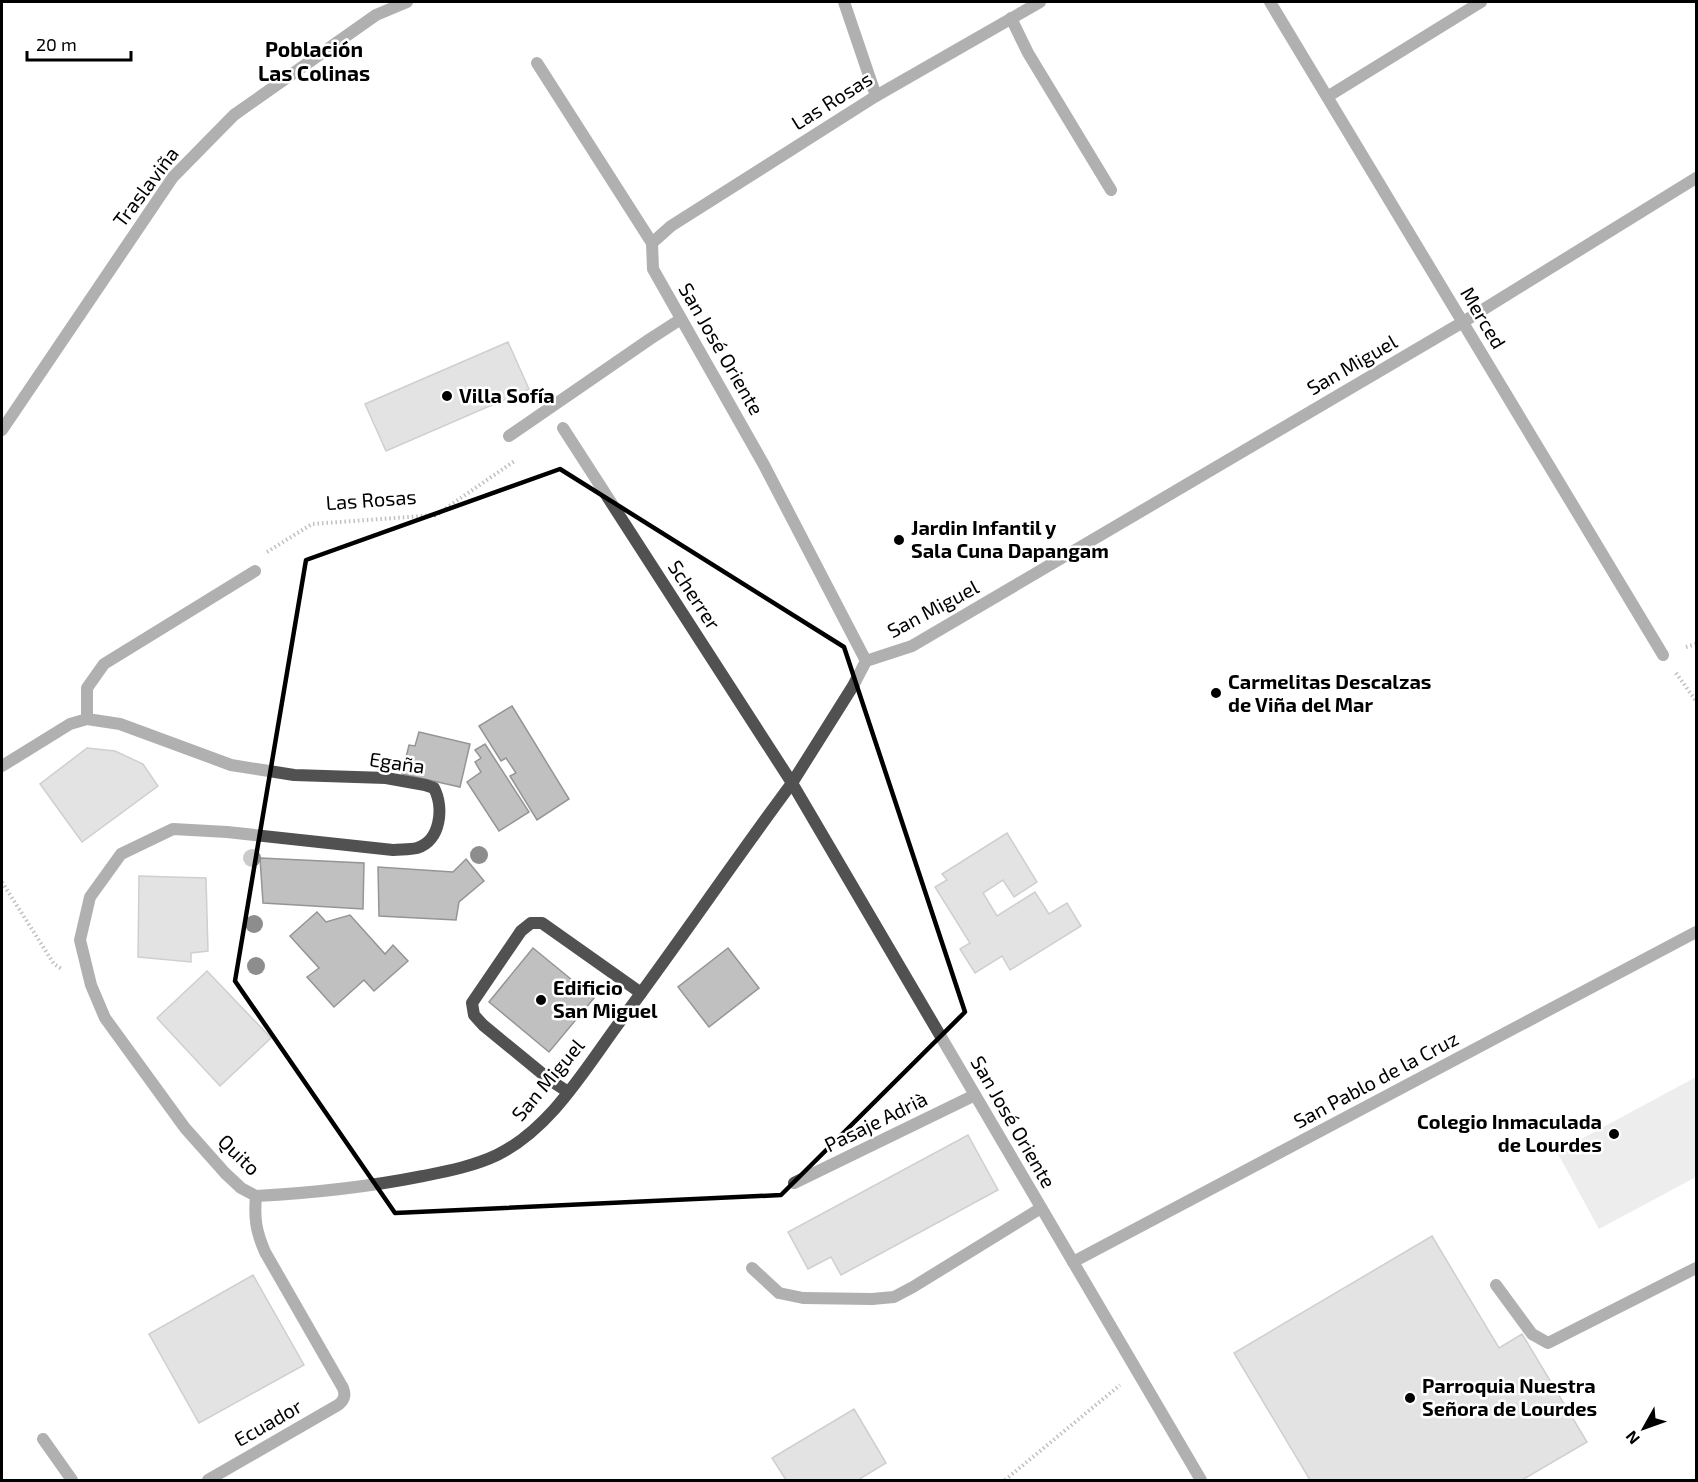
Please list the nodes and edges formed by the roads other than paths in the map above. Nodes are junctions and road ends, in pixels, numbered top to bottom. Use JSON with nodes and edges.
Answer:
{"nodes":[{"id":1,"x":407,"y":2,"type":"edge"},
{"id":2,"x":844,"y":2,"type":"edge"},
{"id":3,"x":1040,"y":2,"type":"edge"},
{"id":4,"x":1270,"y":2,"type":"edge"},
{"id":5,"x":1481,"y":2,"type":"edge"},
{"id":6,"x":1011,"y":18,"type":"junction"},
{"id":7,"x":537,"y":63,"type":"dead end"},
{"id":8,"x":876,"y":96,"type":"junction"},
{"id":9,"x":1327,"y":97,"type":"junction"},
{"id":10,"x":1696,"y":178,"type":"edge"},
{"id":11,"x":1111,"y":190,"type":"dead end"},
{"id":12,"x":652,"y":243,"type":"junction"},
{"id":13,"x":681,"y":319,"type":"junction"},
{"id":14,"x":1463,"y":322,"type":"junction"},
{"id":15,"x":563,"y":428,"type":"dead end"},
{"id":16,"x":2,"y":430,"type":"edge"},
{"id":17,"x":509,"y":436,"type":"dead end"},
{"id":18,"x":255,"y":571,"type":"dead end"},
{"id":19,"x":1663,"y":655,"type":"road end"},
{"id":20,"x":866,"y":661,"type":"junction"},
{"id":21,"x":87,"y":719,"type":"junction"},
{"id":22,"x":2,"y":766,"type":"edge"},
{"id":23,"x":792,"y":783,"type":"junction"},
{"id":24,"x":1696,"y":932,"type":"edge"},
{"id":25,"x":91,"y":985,"type":"joint"},
{"id":26,"x":641,"y":993,"type":"junction"},
{"id":27,"x":568,"y":1092,"type":"junction"},
{"id":28,"x":975,"y":1095,"type":"junction"},
{"id":29,"x":794,"y":1183,"type":"dead end"},
{"id":30,"x":256,"y":1196,"type":"junction"},
{"id":31,"x":1041,"y":1208,"type":"junction"},
{"id":32,"x":1073,"y":1262,"type":"junction"},
{"id":33,"x":752,"y":1268,"type":"dead end"},
{"id":34,"x":1696,"y":1268,"type":"edge"},
{"id":35,"x":1496,"y":1285,"type":"dead end"},
{"id":36,"x":345,"y":1397,"type":"joint"},
{"id":37,"x":43,"y":1439,"type":"dead end"},
{"id":38,"x":72,"y":1480,"type":"edge"},
{"id":39,"x":208,"y":1480,"type":"edge"},
{"id":40,"x":1201,"y":1480,"type":"edge"}],
"edges":[{"from":1,"to":16,"type":"street","name":"Traslaviña"},
{"from":2,"to":8,"type":"street"},
{"from":3,"to":6,"type":"street","name":"Las Rosas"},
{"from":4,"to":9,"type":"street","name":"Merced"},
{"from":5,"to":9,"type":"street"},
{"from":6,"to":8,"type":"street","name":"Las Rosas"},
{"from":6,"to":11,"type":"street"},
{"from":7,"to":12,"type":"street","name":"San José Oriente"},
{"from":8,"to":12,"type":"street","name":"Las Rosas"},
{"from":9,"to":14,"type":"street","name":"Merced"},
{"from":10,"to":14,"type":"street","name":"San Miguel"},
{"from":12,"to":13,"type":"street","name":"San José Oriente"},
{"from":13,"to":17,"type":"street"},
{"from":13,"to":20,"type":"street","name":"San José Oriente"},
{"from":14,"to":19,"type":"street","name":"Merced"},
{"from":14,"to":20,"type":"street","name":"San Miguel"},
{"from":15,"to":23,"type":"street","name":"Scherrer"},
{"from":18,"to":21,"type":"street"},
{"from":20,"to":23,"type":"street","name":"San Miguel"},
{"from":21,"to":22,"type":"street"},
{"from":21,"to":25,"type":"street","name":"Egaña"},
{"from":23,"to":26,"type":"street","name":"San Miguel"},
{"from":23,"to":28,"type":"street","name":"San José Oriente"},
{"from":24,"to":32,"type":"street","name":"San Pablo de la Cruz"},
{"from":25,"to":30,"type":"street","name":"Quito"},
{"from":26,"to":27,"type":"street","name":"San Miguel"},
{"from":26,"to":27,"type":"street"},
{"from":27,"to":30,"type":"street","name":"San Miguel"},
{"from":28,"to":29,"type":"street","name":"Pasaje Adrià"},
{"from":28,"to":31,"type":"street","name":"San José Oriente"},
{"from":30,"to":36,"type":"street","name":"Quito"},
{"from":31,"to":32,"type":"street","name":"San José Oriente"},
{"from":31,"to":33,"type":"street"},
{"from":32,"to":40,"type":"street","name":"San José Oriente"},
{"from":34,"to":35,"type":"street"},
{"from":36,"to":39,"type":"street","name":"Ecuador"},
{"from":37,"to":38,"type":"street"}]}
